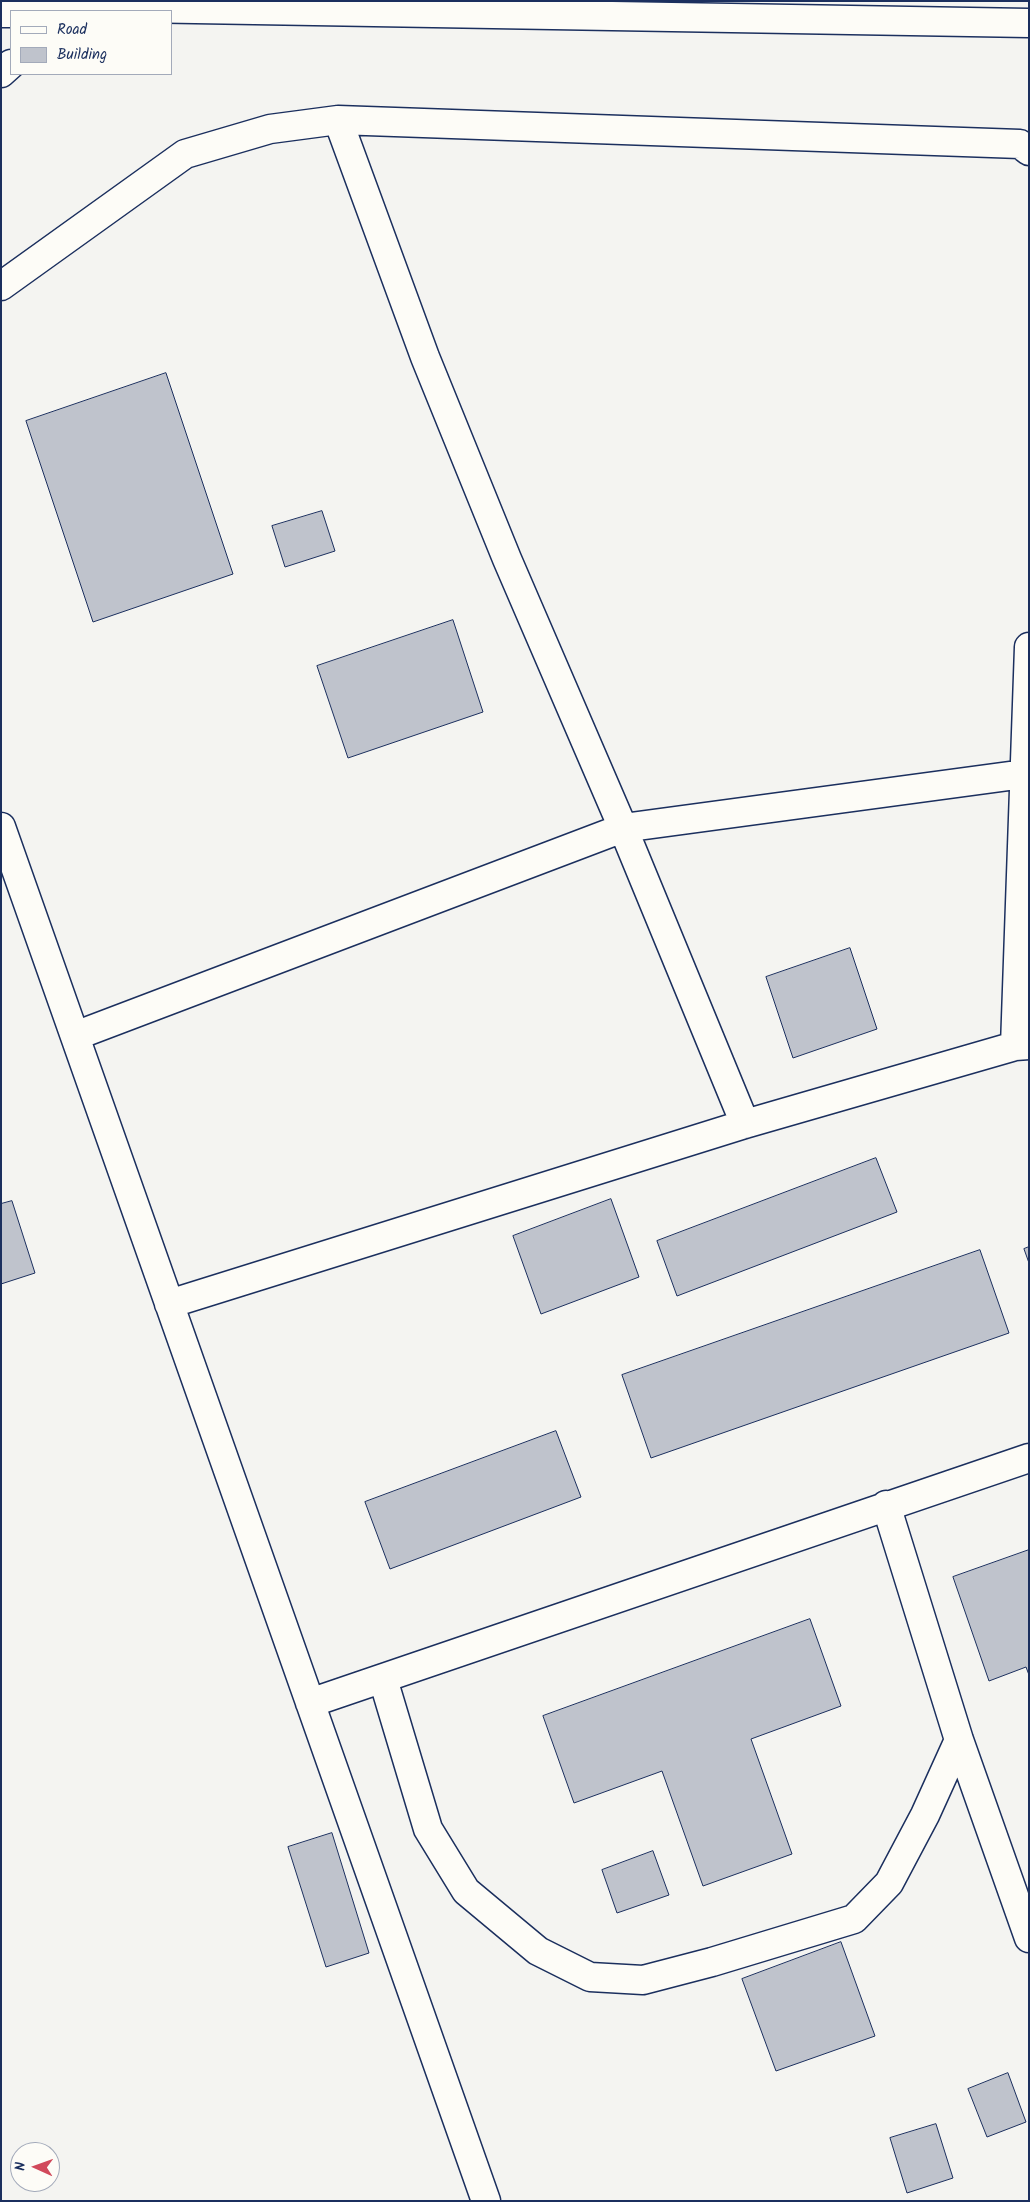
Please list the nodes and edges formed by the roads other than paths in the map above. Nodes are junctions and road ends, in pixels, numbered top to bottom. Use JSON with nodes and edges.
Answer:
{"nodes":[{"id":1,"x":76,"y":7,"type":"edge"},
{"id":2,"x":40,"y":10,"type":"edge"},
{"id":3,"x":1029,"y":23,"type":"edge"},
{"id":4,"x":338,"y":120,"type":"junction"},
{"id":5,"x":1029,"y":151,"type":"edge"},
{"id":6,"x":1,"y":286,"type":"edge"},
{"id":7,"x":1029,"y":647,"type":"edge"},
{"id":8,"x":1024,"y":774,"type":"junction"},
{"id":9,"x":1,"y":827,"type":"edge"},
{"id":10,"x":623,"y":828,"type":"junction"},
{"id":11,"x":74,"y":1036,"type":"junction"},
{"id":12,"x":1022,"y":1046,"type":"edge"},
{"id":13,"x":745,"y":1124,"type":"junction"},
{"id":14,"x":169,"y":1304,"type":"junction"},
{"id":15,"x":1029,"y":1458,"type":"edge"},
{"id":16,"x":886,"y":1505,"type":"junction"},
{"id":17,"x":383,"y":1679,"type":"junction"},
{"id":18,"x":310,"y":1704,"type":"junction"},
{"id":19,"x":959,"y":1740,"type":"junction"},
{"id":20,"x":1029,"y":1938,"type":"edge"},
{"id":21,"x":486,"y":2201,"type":"edge"}],
"edges":[{"from":1,"to":2,"type":"street"},
{"from":1,"to":3,"type":"street"},
{"from":4,"to":5,"type":"street"},
{"from":4,"to":6,"type":"street"},
{"from":4,"to":10,"type":"street"},
{"from":7,"to":8,"type":"street"},
{"from":8,"to":10,"type":"street"},
{"from":8,"to":12,"type":"street"},
{"from":9,"to":11,"type":"street"},
{"from":10,"to":11,"type":"street"},
{"from":10,"to":13,"type":"street"},
{"from":11,"to":14,"type":"street"},
{"from":12,"to":13,"type":"street"},
{"from":13,"to":14,"type":"street"},
{"from":14,"to":18,"type":"street"},
{"from":15,"to":16,"type":"street"},
{"from":16,"to":17,"type":"street"},
{"from":16,"to":19,"type":"street"},
{"from":17,"to":18,"type":"street"},
{"from":17,"to":19,"type":"street"},
{"from":18,"to":21,"type":"street"},
{"from":19,"to":20,"type":"street"}]}
